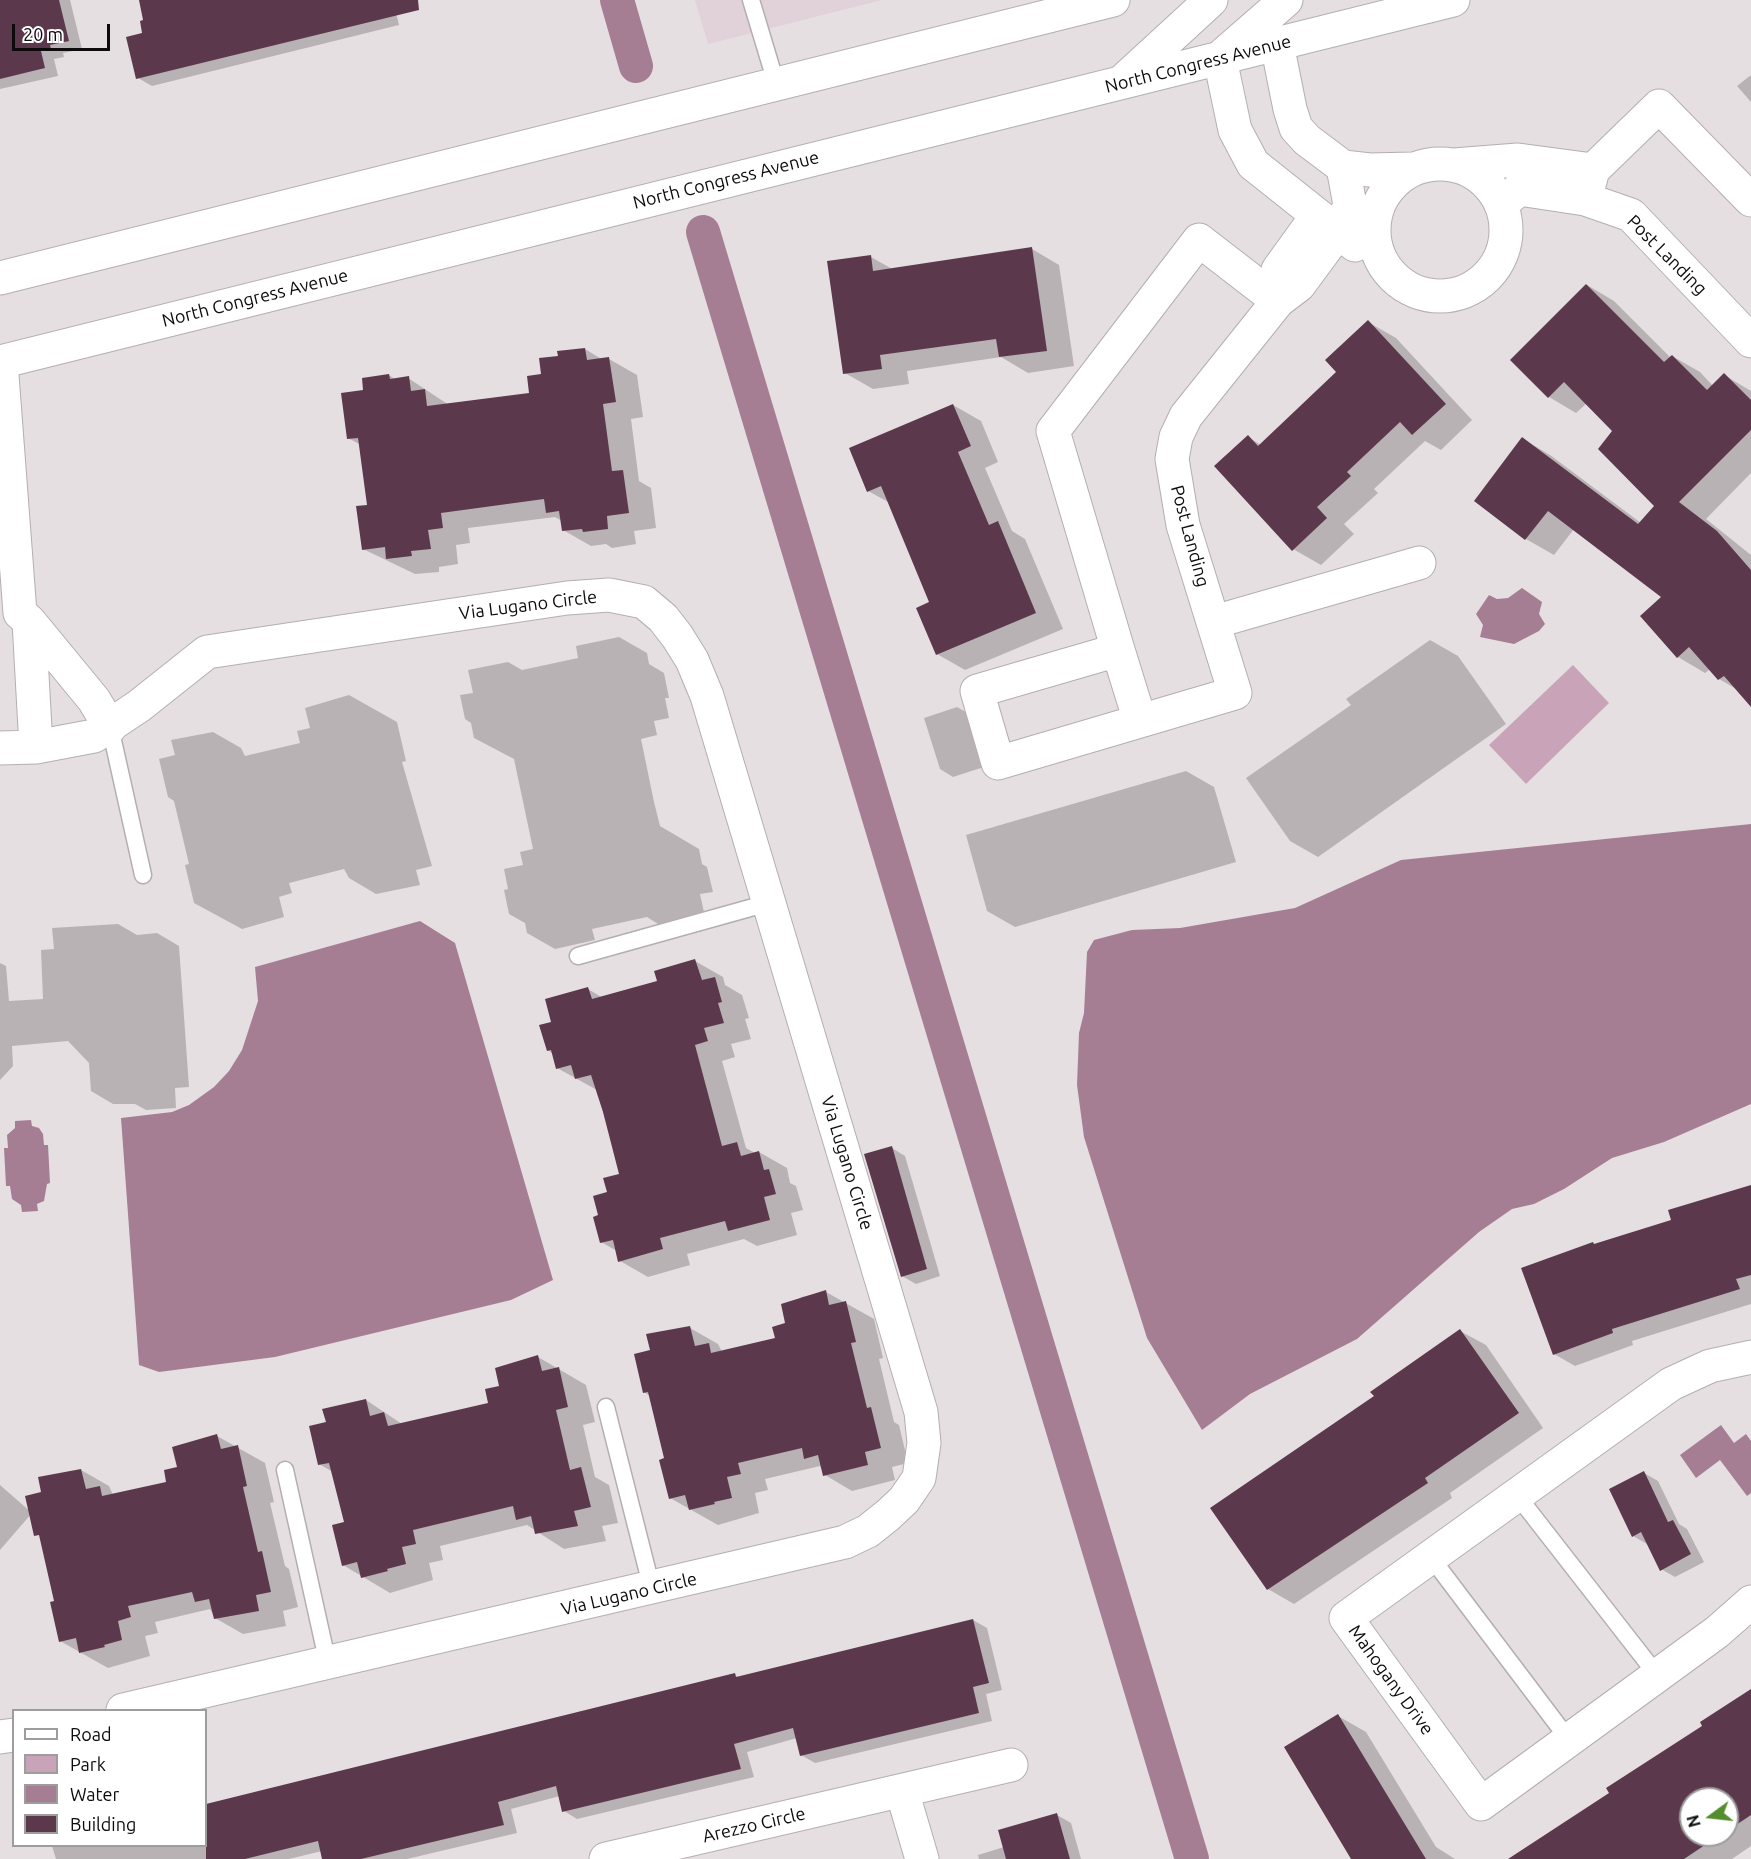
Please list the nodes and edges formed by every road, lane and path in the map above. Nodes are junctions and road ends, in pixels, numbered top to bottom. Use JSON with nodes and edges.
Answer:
{"nodes":[{"id":1,"x":751,"y":0,"type":"edge"},
{"id":2,"x":1113,"y":0,"type":"edge"},
{"id":3,"x":1211,"y":0,"type":"edge"},
{"id":4,"x":1286,"y":0,"type":"edge"},
{"id":5,"x":1453,"y":0,"type":"edge"},
{"id":6,"x":1277,"y":44,"type":"junction"},
{"id":7,"x":1220,"y":59,"type":"junction"},
{"id":8,"x":776,"y":83,"type":"junction"},
{"id":9,"x":1120,"y":83,"type":"junction"},
{"id":10,"x":1454,"y":165,"type":"junction"},
{"id":11,"x":1342,"y":167,"type":"junction"},
{"id":12,"x":1412,"y":169,"type":"junction"},
{"id":13,"x":1589,"y":184,"type":"junction"},
{"id":14,"x":1751,"y":200,"type":"edge"},
{"id":15,"x":1501,"y":205,"type":"junction"},
{"id":16,"x":1327,"y":224,"type":"junction"},
{"id":17,"x":1387,"y":269,"type":"junction"},
{"id":18,"x":1,"y":279,"type":"edge"},
{"id":19,"x":1278,"y":301,"type":"junction"},
{"id":20,"x":1751,"y":341,"type":"edge"},
{"id":21,"x":0,"y":362,"type":"edge"},
{"id":22,"x":1419,"y":563,"type":"dead end"},
{"id":23,"x":16,"y":616,"type":"edge"},
{"id":24,"x":1214,"y":622,"type":"junction"},
{"id":25,"x":1118,"y":650,"type":"junction"},
{"id":26,"x":1140,"y":721,"type":"junction"},
{"id":27,"x":110,"y":727,"type":"junction"},
{"id":28,"x":36,"y":747,"type":"junction"},
{"id":29,"x":0,"y":748,"type":"edge"},
{"id":30,"x":143,"y":875,"type":"dead end"},
{"id":31,"x":768,"y":903,"type":"junction"},
{"id":32,"x":578,"y":956,"type":"dead end"},
{"id":33,"x":1751,"y":1357,"type":"edge"},
{"id":34,"x":606,"y":1407,"type":"dead end"},
{"id":35,"x":285,"y":1470,"type":"dead end"},
{"id":36,"x":1516,"y":1494,"type":"junction"},
{"id":37,"x":1430,"y":1556,"type":"junction"},
{"id":38,"x":652,"y":1589,"type":"junction"},
{"id":39,"x":1751,"y":1602,"type":"edge"},
{"id":40,"x":328,"y":1664,"type":"junction"},
{"id":41,"x":1657,"y":1676,"type":"junction"},
{"id":42,"x":127,"y":1709,"type":"edge"},
{"id":43,"x":1569,"y":1740,"type":"junction"},
{"id":44,"x":1011,"y":1765,"type":"dead end"},
{"id":45,"x":902,"y":1791,"type":"junction"},
{"id":46,"x":606,"y":1859,"type":"edge"},
{"id":47,"x":922,"y":1859,"type":"edge"}],
"edges":[{"from":1,"to":8,"type":"lane"},
{"from":2,"to":8,"type":"street"},
{"from":3,"to":9,"type":"street"},
{"from":4,"to":7,"type":"street"},
{"from":5,"to":6,"type":"street","name":"North Congress Avenue"},
{"from":6,"to":7,"type":"street","name":"North Congress Avenue"},
{"from":6,"to":11,"type":"street"},
{"from":7,"to":9,"type":"street","name":"North Congress Avenue"},
{"from":7,"to":16,"type":"street"},
{"from":8,"to":18,"type":"street"},
{"from":9,"to":21,"type":"street","name":"North Congress Avenue"},
{"from":10,"to":12,"type":"street"},
{"from":10,"to":13,"type":"street","name":"Post Landing"},
{"from":10,"to":15,"type":"street"},
{"from":11,"to":12,"type":"street"},
{"from":11,"to":16,"type":"street"},
{"from":12,"to":17,"type":"street"},
{"from":13,"to":14,"type":"street"},
{"from":13,"to":15,"type":"street","name":"Post Landing"},
{"from":13,"to":20,"type":"street","name":"Post Landing"},
{"from":15,"to":17,"type":"street"},
{"from":16,"to":17,"type":"street"},
{"from":16,"to":19,"type":"street"},
{"from":19,"to":24,"type":"street","name":"Post Landing"},
{"from":19,"to":25,"type":"street"},
{"from":21,"to":23,"type":"street"},
{"from":22,"to":24,"type":"street"},
{"from":23,"to":27,"type":"street"},
{"from":23,"to":28,"type":"street"},
{"from":24,"to":26,"type":"street","name":"Post Landing"},
{"from":25,"to":26,"type":"street"},
{"from":25,"to":26,"type":"street"},
{"from":27,"to":28,"type":"street","name":"Via Lugano Circle"},
{"from":27,"to":30,"type":"lane"},
{"from":27,"to":31,"type":"street","name":"Via Lugano Circle"},
{"from":28,"to":29,"type":"street","name":"Via Lugano Circle"},
{"from":31,"to":32,"type":"lane"},
{"from":31,"to":38,"type":"street","name":"Via Lugano Circle"},
{"from":33,"to":36,"type":"street","name":"Mahogany Drive"},
{"from":34,"to":38,"type":"lane"},
{"from":35,"to":40,"type":"lane"},
{"from":36,"to":37,"type":"street","name":"Mahogany Drive"},
{"from":36,"to":41,"type":"lane"},
{"from":37,"to":43,"type":"lane"},
{"from":37,"to":43,"type":"street","name":"Mahogany Drive"},
{"from":38,"to":40,"type":"street","name":"Via Lugano Circle"},
{"from":39,"to":41,"type":"street","name":"Mahogany Drive"},
{"from":40,"to":42,"type":"street","name":"Via Lugano Circle"},
{"from":41,"to":43,"type":"street","name":"Mahogany Drive"},
{"from":44,"to":45,"type":"street","name":"Arezzo Circle"},
{"from":45,"to":46,"type":"street","name":"Arezzo Circle"},
{"from":45,"to":47,"type":"street"}]}
